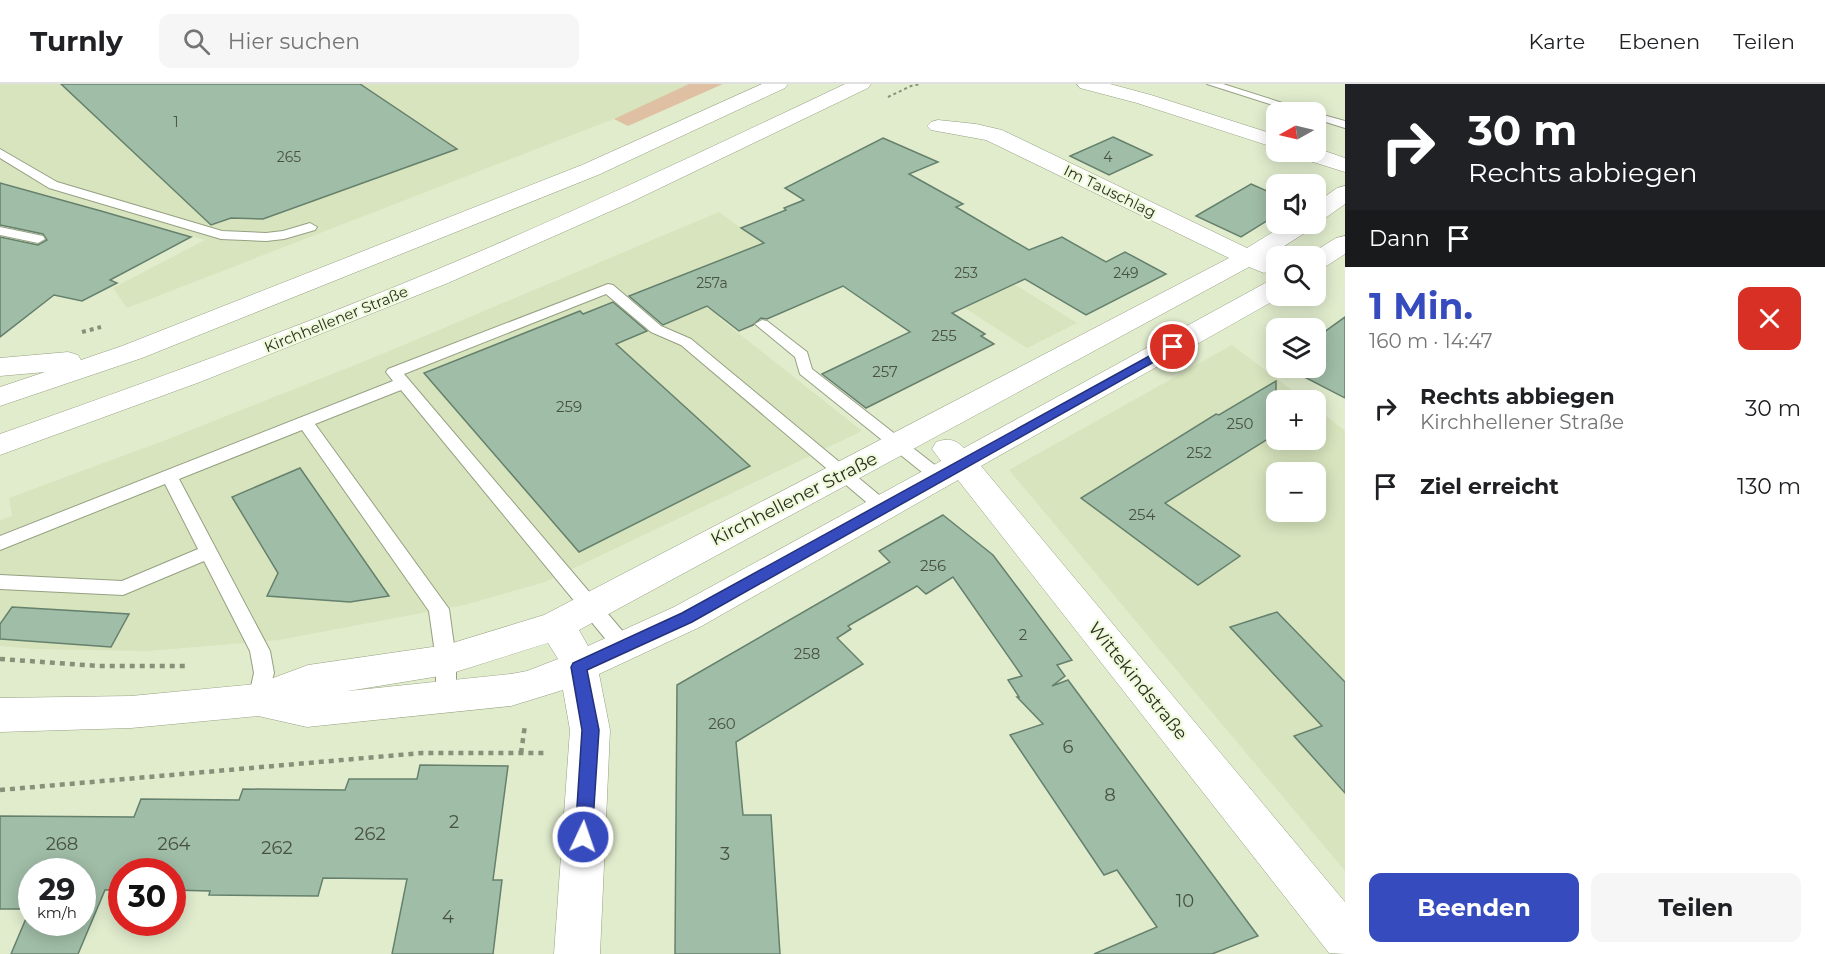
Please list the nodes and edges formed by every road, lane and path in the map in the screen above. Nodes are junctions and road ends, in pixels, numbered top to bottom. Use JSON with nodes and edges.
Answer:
{"nodes":[{"id":1,"x":778,"y":84,"type":"edge"},
{"id":2,"x":861,"y":84,"type":"edge"},
{"id":3,"x":1087,"y":84,"type":"edge"},
{"id":4,"x":1143,"y":84,"type":"edge"},
{"id":5,"x":1212,"y":84,"type":"edge"},
{"id":6,"x":1272,"y":102,"type":"edge"},
{"id":7,"x":1266,"y":119,"type":"edge"},
{"id":8,"x":1326,"y":119,"type":"edge"},
{"id":9,"x":1345,"y":125,"type":"edge"},
{"id":10,"x":938,"y":126,"type":"dead end"},
{"id":11,"x":1326,"y":137,"type":"edge"},
{"id":12,"x":1266,"y":139,"type":"edge"},
{"id":13,"x":1345,"y":143,"type":"edge"},
{"id":14,"x":0,"y":153,"type":"edge"},
{"id":15,"x":1326,"y":159,"type":"edge"},
{"id":16,"x":1345,"y":165,"type":"edge"},
{"id":17,"x":1345,"y":193,"type":"edge"},
{"id":18,"x":1326,"y":207,"type":"edge"},
{"id":19,"x":310,"y":227,"type":"dead end"},
{"id":20,"x":0,"y":231,"type":"edge"},
{"id":21,"x":1286,"y":234,"type":"edge"},
{"id":22,"x":38,"y":239,"type":"dead end"},
{"id":23,"x":1345,"y":243,"type":"edge"},
{"id":24,"x":1326,"y":255,"type":"edge"},
{"id":25,"x":1248,"y":258,"type":"junction"},
{"id":26,"x":1266,"y":266,"type":"edge"},
{"id":27,"x":1266,"y":294,"type":"edge"},
{"id":28,"x":762,"y":324,"type":"dead end"},
{"id":29,"x":132,"y":352,"type":"junction"},
{"id":30,"x":0,"y":367,"type":"edge"},
{"id":31,"x":404,"y":383,"type":"junction"},
{"id":32,"x":0,"y":397,"type":"edge"},
{"id":33,"x":305,"y":423,"type":"junction"},
{"id":34,"x":912,"y":437,"type":"junction"},
{"id":35,"x":0,"y":445,"type":"edge"},
{"id":36,"x":951,"y":471,"type":"junction"},
{"id":37,"x":844,"y":474,"type":"junction"},
{"id":38,"x":169,"y":476,"type":"junction"},
{"id":39,"x":884,"y":508,"type":"junction"},
{"id":40,"x":0,"y":543,"type":"edge"},
{"id":41,"x":208,"y":552,"type":"junction"},
{"id":42,"x":0,"y":582,"type":"edge"},
{"id":43,"x":592,"y":608,"type":"junction"},
{"id":44,"x":557,"y":625,"type":"junction"},
{"id":45,"x":624,"y":647,"type":"junction"},
{"id":46,"x":0,"y":659,"type":"edge"},
{"id":47,"x":446,"y":660,"type":"junction"},
{"id":48,"x":197,"y":666,"type":"dead end"},
{"id":49,"x":579,"y":667,"type":"junction"},
{"id":50,"x":446,"y":698,"type":"junction"},
{"id":51,"x":258,"y":700,"type":"junction"},
{"id":52,"x":526,"y":713,"type":"dead end"},
{"id":53,"x":0,"y":715,"type":"edge"},
{"id":54,"x":521,"y":753,"type":"junction"},
{"id":55,"x":589,"y":753,"type":"junction"},
{"id":56,"x":0,"y":790,"type":"edge"},
{"id":57,"x":1345,"y":938,"type":"edge"},
{"id":58,"x":577,"y":954,"type":"edge"}],
"edges":[{"from":1,"to":29,"type":"street"},
{"from":2,"to":35,"type":"street","name":"Kirchhellener Straße"},
{"from":3,"to":12,"type":"street"},
{"from":4,"to":7,"type":"street"},
{"from":5,"to":6,"type":"lane"},
{"from":8,"to":9,"type":"lane"},
{"from":10,"to":25,"type":"street","name":"Im Tauschlag"},
{"from":11,"to":13,"type":"street"},
{"from":14,"to":19,"type":"lane"},
{"from":15,"to":16,"type":"street"},
{"from":17,"to":18,"type":"street"},
{"from":20,"to":22,"type":"lane"},
{"from":21,"to":25,"type":"street","name":"Kirchhellener Straße"},
{"from":23,"to":24,"type":"street"},
{"from":25,"to":26,"type":"street","name":"Im Tauschlag"},
{"from":25,"to":34,"type":"street","name":"Kirchhellener Straße"},
{"from":27,"to":36,"type":"street","name":"Kirchhellener Straße"},
{"from":28,"to":34,"type":"lane"},
{"from":29,"to":30,"type":"street"},
{"from":29,"to":32,"type":"street"},
{"from":31,"to":33,"type":"lane"},
{"from":31,"to":37,"type":"lane"},
{"from":31,"to":43,"type":"lane"},
{"from":33,"to":38,"type":"lane"},
{"from":33,"to":47,"type":"lane"},
{"from":34,"to":36,"type":"street","name":"Wittekindstraße"},
{"from":34,"to":37,"type":"street","name":"Kirchhellener Straße"},
{"from":36,"to":39,"type":"street","name":"Kirchhellener Straße"},
{"from":36,"to":57,"type":"street","name":"Wittekindstraße"},
{"from":37,"to":39,"type":"lane"},
{"from":37,"to":43,"type":"street","name":"Kirchhellener Straße"},
{"from":38,"to":40,"type":"lane"},
{"from":38,"to":41,"type":"lane"},
{"from":39,"to":45,"type":"street","name":"Kirchhellener Straße"},
{"from":41,"to":42,"type":"lane"},
{"from":41,"to":51,"type":"lane"},
{"from":43,"to":44,"type":"street","name":"Kirchhellener Straße"},
{"from":43,"to":45,"type":"lane"},
{"from":44,"to":47,"type":"street","name":"Kirchhellener Straße"},
{"from":44,"to":49,"type":"street"},
{"from":45,"to":49,"type":"street","name":"Kirchhellener Straße"},
{"from":46,"to":48,"type":"path"},
{"from":47,"to":50,"type":"lane"},
{"from":47,"to":51,"type":"street","name":"Kirchhellener Straße"},
{"from":49,"to":50,"type":"street","name":"Kirchhellener Straße"},
{"from":49,"to":55,"type":"street"},
{"from":50,"to":51,"type":"street","name":"Kirchhellener Straße"},
{"from":51,"to":53,"type":"street","name":"Kirchhellener Straße"},
{"from":52,"to":54,"type":"path"},
{"from":54,"to":55,"type":"path"},
{"from":54,"to":56,"type":"path"},
{"from":55,"to":58,"type":"street"}]}
